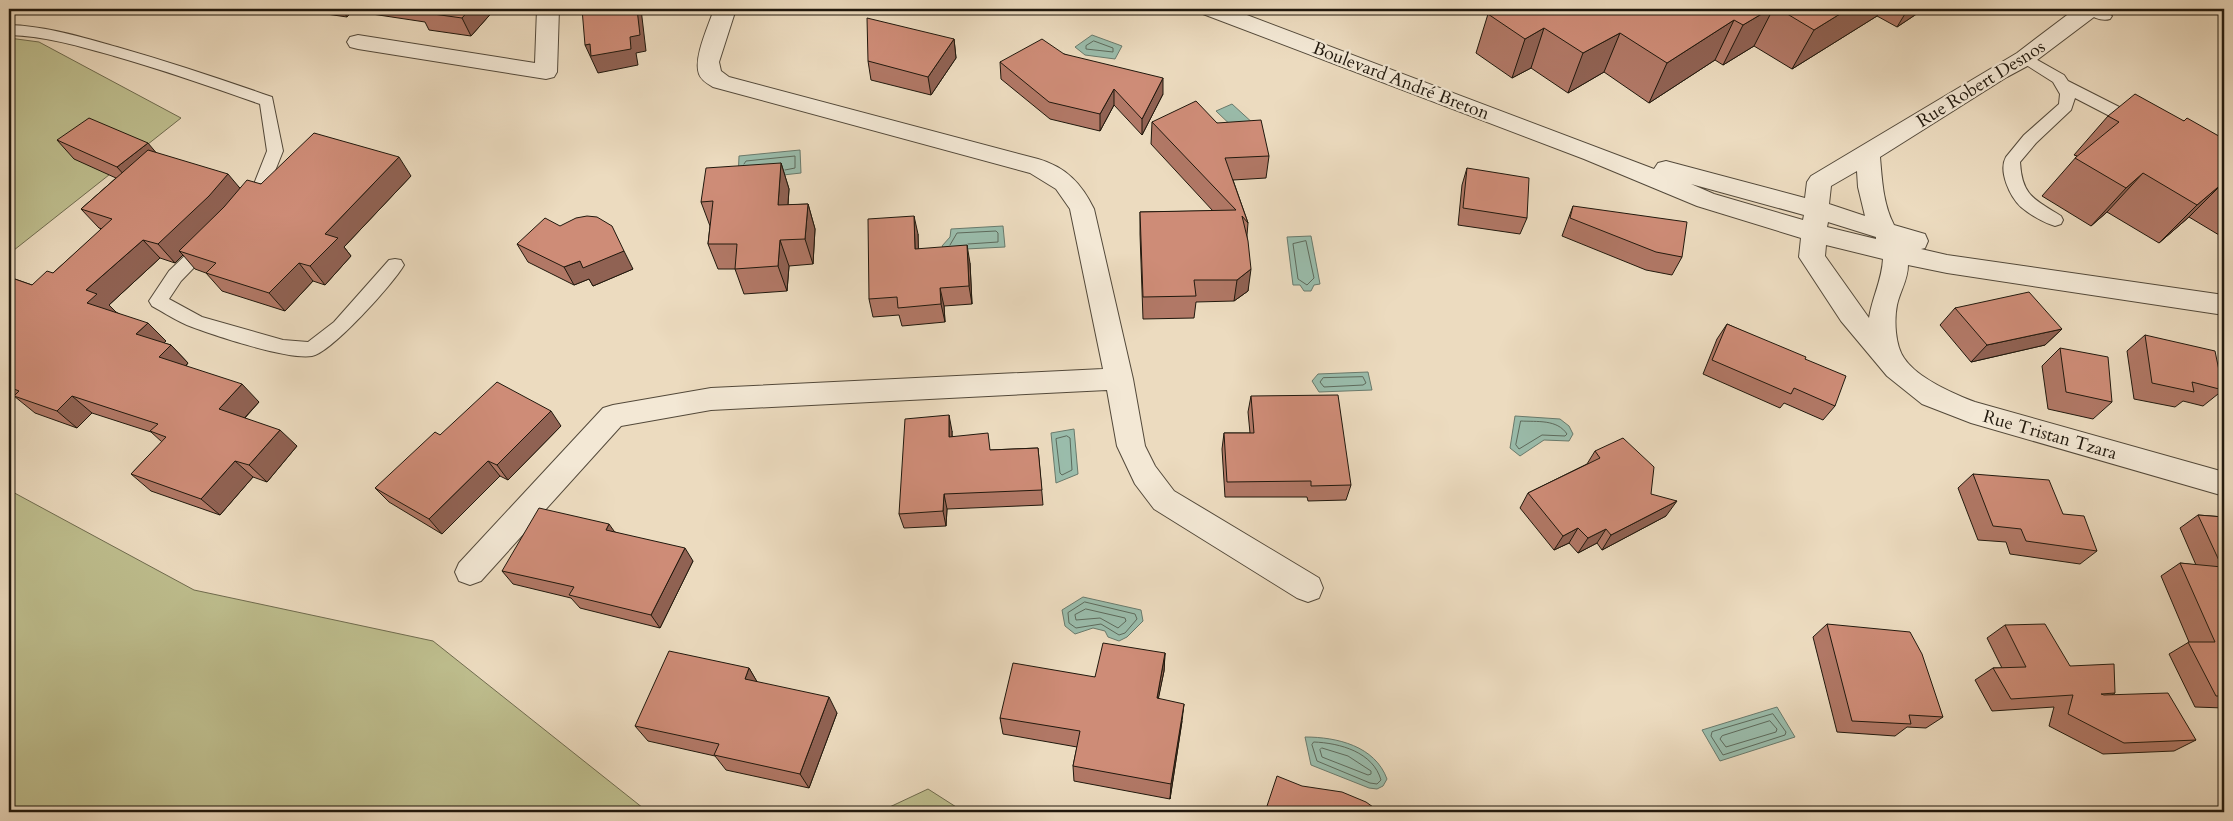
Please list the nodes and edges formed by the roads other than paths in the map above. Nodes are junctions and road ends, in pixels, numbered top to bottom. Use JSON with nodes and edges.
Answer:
{"nodes":[{"id":1,"x":548,"y":9,"type":"edge"},
{"id":2,"x":725,"y":9,"type":"edge"},
{"id":3,"x":1211,"y":9,"type":"edge"},
{"id":4,"x":2097,"y":12,"type":"edge"},
{"id":5,"x":9,"y":30,"type":"edge"},
{"id":6,"x":358,"y":42,"type":"dead end"},
{"id":7,"x":2025,"y":58,"type":"junction"},
{"id":8,"x":2063,"y":84,"type":"junction"},
{"id":9,"x":2146,"y":128,"type":"edge"},
{"id":10,"x":1868,"y":154,"type":"junction"},
{"id":11,"x":238,"y":214,"type":"edge"},
{"id":12,"x":2055,"y":220,"type":"dead end"},
{"id":13,"x":1815,"y":221,"type":"junction"},
{"id":14,"x":218,"y":234,"type":"edge"},
{"id":15,"x":1891,"y":242,"type":"junction"},
{"id":16,"x":395,"y":264,"type":"dead end"},
{"id":17,"x":2224,"y":305,"type":"edge"},
{"id":18,"x":1890,"y":360,"type":"junction"},
{"id":19,"x":1119,"y":379,"type":"junction"},
{"id":20,"x":2224,"y":484,"type":"edge"},
{"id":21,"x":470,"y":572,"type":"dead end"},
{"id":22,"x":1308,"y":588,"type":"dead end"}],
"edges":[{"from":1,"to":6,"type":"street"},
{"from":2,"to":19,"type":"street"},
{"from":3,"to":13,"type":"street","name":"Boulevard André Breton"},
{"from":4,"to":7,"type":"street","name":"Rue Robert Desnos"},
{"from":5,"to":11,"type":"lane"},
{"from":7,"to":8,"type":"lane"},
{"from":7,"to":10,"type":"street","name":"Rue Robert Desnos"},
{"from":8,"to":9,"type":"lane"},
{"from":8,"to":12,"type":"lane"},
{"from":10,"to":13,"type":"street","name":"Rue Robert Desnos"},
{"from":10,"to":15,"type":"street"},
{"from":13,"to":15,"type":"street","name":"Boulevard André Breton"},
{"from":13,"to":18,"type":"street","name":"Rue Tristan Tzara"},
{"from":14,"to":16,"type":"lane"},
{"from":15,"to":17,"type":"street","name":"Boulevard André Breton"},
{"from":15,"to":18,"type":"street","name":"Rue Tristan Tzara"},
{"from":18,"to":20,"type":"street","name":"Rue Tristan Tzara"},
{"from":19,"to":21,"type":"street"},
{"from":19,"to":22,"type":"street"}]}
